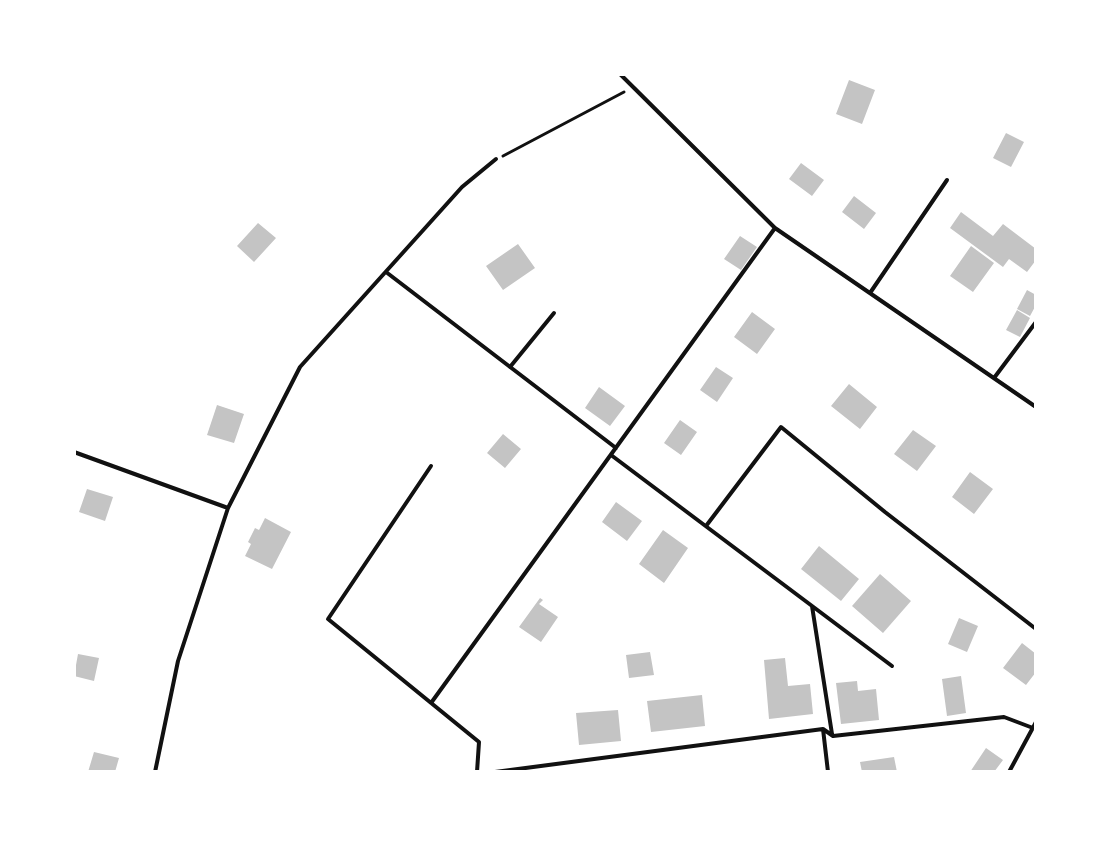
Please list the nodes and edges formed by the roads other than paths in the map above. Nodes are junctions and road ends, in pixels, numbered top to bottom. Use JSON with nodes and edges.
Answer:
{"nodes":[{"id":1,"x":620,"y":74,"type":"edge"},
{"id":2,"x":496,"y":159,"type":"road end"},
{"id":3,"x":947,"y":180,"type":"dead end"},
{"id":4,"x":775,"y":228,"type":"junction"},
{"id":5,"x":386,"y":272,"type":"junction"},
{"id":6,"x":870,"y":293,"type":"junction"},
{"id":7,"x":554,"y":313,"type":"dead end"},
{"id":8,"x":1036,"y":322,"type":"edge"},
{"id":9,"x":510,"y":367,"type":"junction"},
{"id":10,"x":994,"y":378,"type":"junction"},
{"id":11,"x":1036,"y":407,"type":"edge"},
{"id":12,"x":616,"y":448,"type":"junction"},
{"id":13,"x":74,"y":452,"type":"edge"},
{"id":14,"x":611,"y":455,"type":"junction"},
{"id":15,"x":431,"y":466,"type":"dead end"},
{"id":16,"x":228,"y":508,"type":"junction"},
{"id":17,"x":706,"y":526,"type":"junction"},
{"id":18,"x":812,"y":606,"type":"junction"},
{"id":19,"x":1036,"y":629,"type":"edge"},
{"id":20,"x":892,"y":666,"type":"dead end"},
{"id":21,"x":431,"y":703,"type":"junction"},
{"id":22,"x":1034,"y":725,"type":"edge"},
{"id":23,"x":823,"y":729,"type":"junction"},
{"id":24,"x":833,"y":736,"type":"junction"},
{"id":25,"x":155,"y":772,"type":"edge"},
{"id":26,"x":477,"y":772,"type":"edge"},
{"id":27,"x":495,"y":772,"type":"edge"},
{"id":28,"x":828,"y":772,"type":"edge"},
{"id":29,"x":1009,"y":772,"type":"edge"}],
"edges":[{"from":1,"to":4,"type":"lane"},
{"from":2,"to":5,"type":"lane"},
{"from":3,"to":6,"type":"lane"},
{"from":4,"to":6,"type":"lane"},
{"from":4,"to":12,"type":"lane"},
{"from":5,"to":9,"type":"lane"},
{"from":5,"to":16,"type":"lane"},
{"from":6,"to":10,"type":"lane"},
{"from":7,"to":9,"type":"lane"},
{"from":8,"to":10,"type":"lane"},
{"from":9,"to":12,"type":"lane"},
{"from":10,"to":11,"type":"lane"},
{"from":12,"to":14,"type":"lane"},
{"from":13,"to":16,"type":"lane"},
{"from":14,"to":17,"type":"lane"},
{"from":14,"to":21,"type":"lane"},
{"from":15,"to":21,"type":"lane"},
{"from":16,"to":25,"type":"lane"},
{"from":17,"to":18,"type":"lane"},
{"from":17,"to":19,"type":"lane"},
{"from":18,"to":20,"type":"lane"},
{"from":18,"to":24,"type":"lane"},
{"from":21,"to":26,"type":"lane"},
{"from":22,"to":24,"type":"lane"},
{"from":22,"to":29,"type":"lane"},
{"from":23,"to":24,"type":"lane"},
{"from":23,"to":27,"type":"lane"},
{"from":23,"to":28,"type":"lane"}]}
